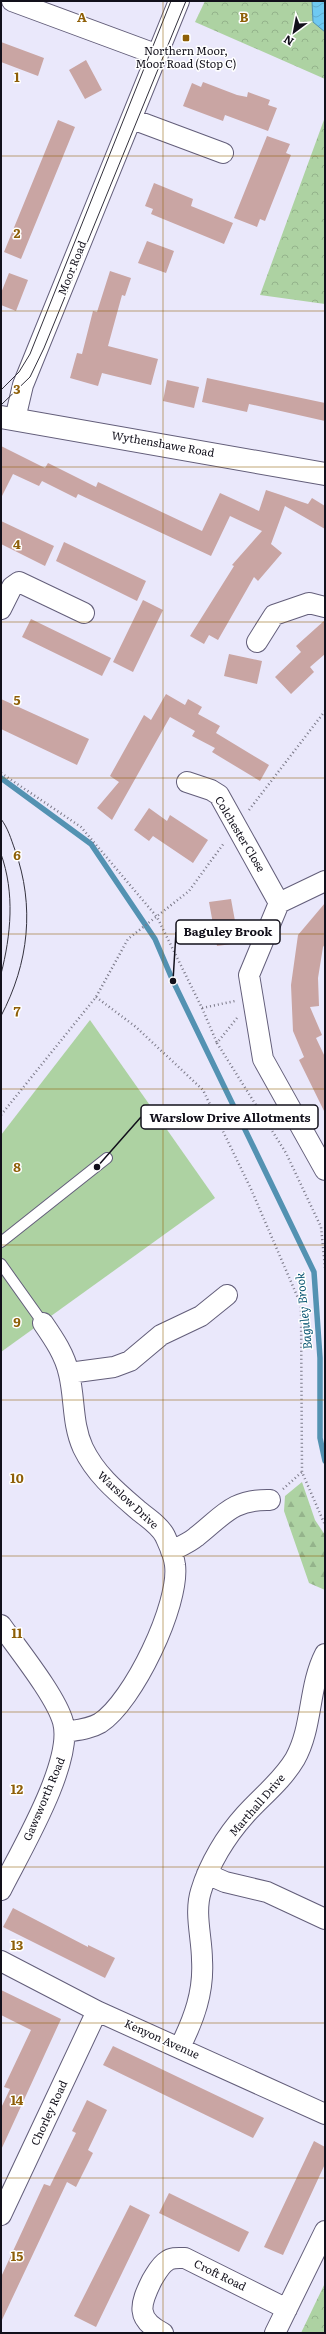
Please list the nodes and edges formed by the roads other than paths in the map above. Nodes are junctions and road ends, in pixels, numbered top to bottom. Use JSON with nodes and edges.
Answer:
{"nodes":[{"id":1,"x":12,"y":1,"type":"edge"},
{"id":2,"x":179,"y":1,"type":"edge"},
{"id":3,"x":158,"y":55,"type":"junction"},
{"id":4,"x":132,"y":119,"type":"junction"},
{"id":5,"x":223,"y":153,"type":"dead end"},
{"id":6,"x":8,"y":418,"type":"edge"},
{"id":7,"x":325,"y":474,"type":"edge"},
{"id":8,"x":325,"y":607,"type":"edge"},
{"id":9,"x":1,"y":609,"type":"edge"},
{"id":10,"x":84,"y":613,"type":"dead end"},
{"id":11,"x":257,"y":642,"type":"dead end"},
{"id":12,"x":187,"y":782,"type":"dead end"},
{"id":13,"x":325,"y":881,"type":"edge"},
{"id":14,"x":279,"y":903,"type":"junction"},
{"id":15,"x":107,"y":1158,"type":"dead end"},
{"id":16,"x":325,"y":1170,"type":"edge"},
{"id":17,"x":1,"y":1242,"type":"edge"},
{"id":18,"x":1,"y":1264,"type":"edge"},
{"id":19,"x":227,"y":1295,"type":"dead end"},
{"id":20,"x":43,"y":1323,"type":"joint"},
{"id":21,"x":69,"y":1374,"type":"junction"},
{"id":22,"x":270,"y":1500,"type":"road end"},
{"id":23,"x":171,"y":1551,"type":"junction"},
{"id":24,"x":1,"y":1625,"type":"edge"},
{"id":25,"x":325,"y":1654,"type":"edge"},
{"id":26,"x":65,"y":1732,"type":"junction"},
{"id":27,"x":207,"y":1874,"type":"junction"},
{"id":28,"x":1,"y":1890,"type":"edge"},
{"id":29,"x":325,"y":1919,"type":"edge"},
{"id":30,"x":1,"y":1961,"type":"edge"},
{"id":31,"x":98,"y":2011,"type":"junction"},
{"id":32,"x":180,"y":2047,"type":"junction"},
{"id":33,"x":325,"y":2114,"type":"edge"},
{"id":34,"x":1,"y":2215,"type":"edge"},
{"id":35,"x":325,"y":2231,"type":"edge"},
{"id":36,"x":288,"y":2308,"type":"junction"},
{"id":37,"x":163,"y":2333,"type":"edge"},
{"id":38,"x":276,"y":2333,"type":"edge"}],
"edges":[{"from":1,"to":3,"type":"street"},
{"from":2,"to":3,"type":"street","name":"Moor Road"},
{"from":3,"to":4,"type":"street","name":"Moor Road"},
{"from":4,"to":5,"type":"street"},
{"from":4,"to":6,"type":"street","name":"Moor Road"},
{"from":6,"to":7,"type":"main road","name":"Wythenshawe Road"},
{"from":8,"to":11,"type":"street"},
{"from":9,"to":10,"type":"street"},
{"from":12,"to":14,"type":"street","name":"Colchester Close"},
{"from":13,"to":14,"type":"street"},
{"from":14,"to":16,"type":"street"},
{"from":15,"to":17,"type":"lane"},
{"from":18,"to":20,"type":"lane"},
{"from":19,"to":21,"type":"street"},
{"from":20,"to":21,"type":"street","name":"Warslow Drive"},
{"from":21,"to":23,"type":"street","name":"Warslow Drive"},
{"from":22,"to":23,"type":"street"},
{"from":23,"to":26,"type":"street","name":"Warslow Drive"},
{"from":24,"to":26,"type":"street","name":"Gawsworth Road"},
{"from":25,"to":27,"type":"street","name":"Marthall Drive"},
{"from":26,"to":28,"type":"street","name":"Gawsworth Road"},
{"from":27,"to":29,"type":"street"},
{"from":27,"to":32,"type":"street","name":"Marthall Drive"},
{"from":30,"to":31,"type":"street","name":"Kenyon Avenue"},
{"from":31,"to":32,"type":"street","name":"Kenyon Avenue"},
{"from":31,"to":34,"type":"street","name":"Chorley Road"},
{"from":32,"to":33,"type":"street","name":"Kenyon Avenue"},
{"from":35,"to":36,"type":"street"},
{"from":36,"to":37,"type":"street","name":"Croft Road"},
{"from":36,"to":38,"type":"street"}]}
